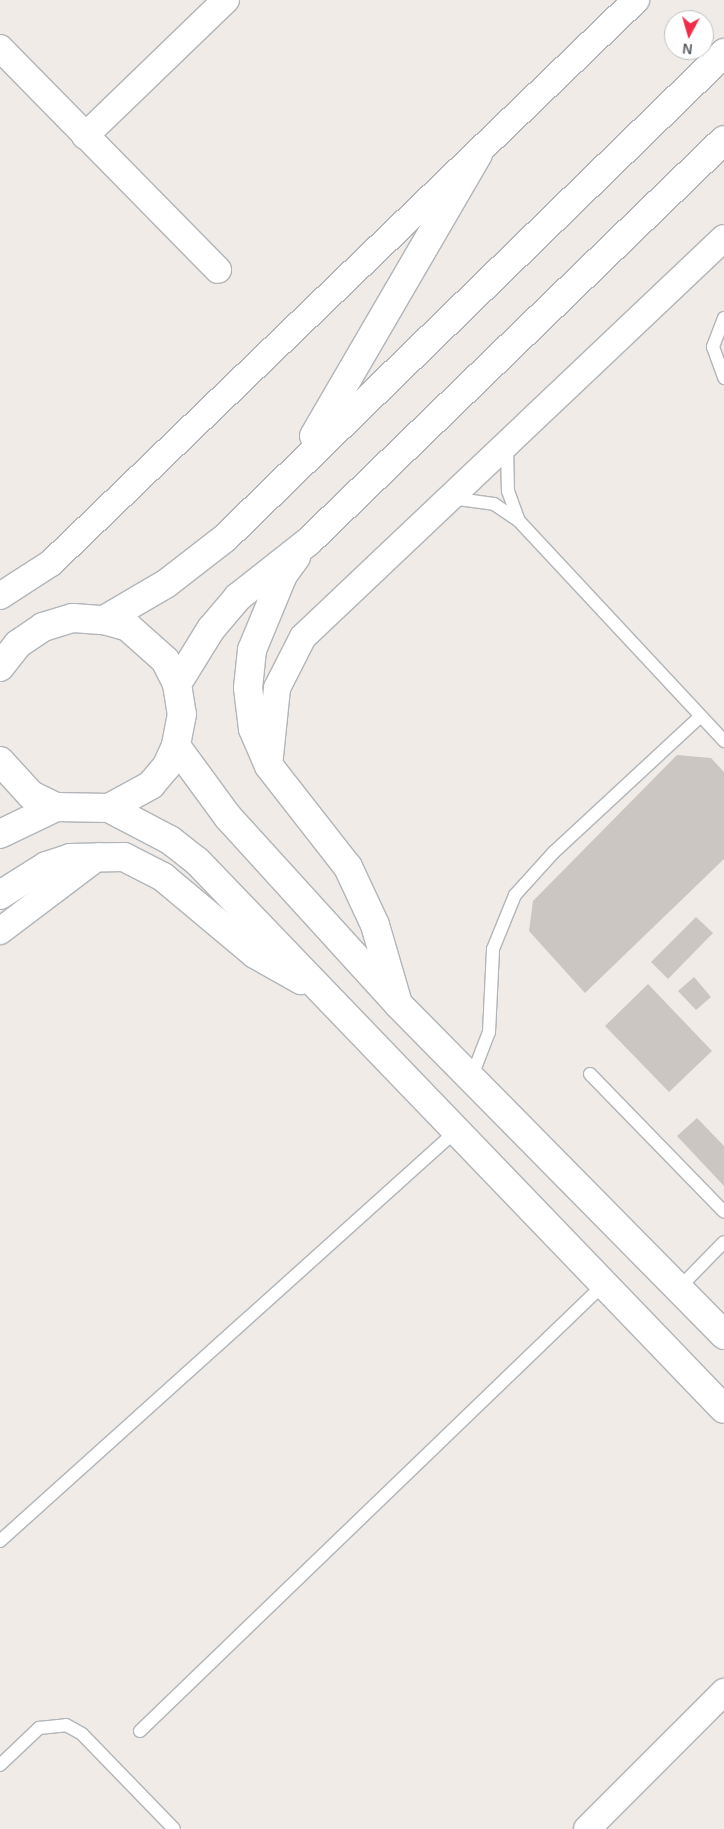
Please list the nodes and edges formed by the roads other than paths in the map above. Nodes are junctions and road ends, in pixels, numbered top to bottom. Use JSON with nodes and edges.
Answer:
{"nodes":[{"id":1,"x":226,"y":0,"type":"edge"},
{"id":2,"x":636,"y":0,"type":"edge"},
{"id":3,"x":0,"y":48,"type":"edge"},
{"id":4,"x":724,"y":54,"type":"edge"},
{"id":5,"x":85,"y":136,"type":"junction"},
{"id":6,"x":724,"y":140,"type":"edge"},
{"id":7,"x":478,"y":154,"type":"junction"},
{"id":8,"x":724,"y":238,"type":"edge"},
{"id":9,"x":218,"y":270,"type":"dead end"},
{"id":10,"x":724,"y":318,"type":"edge"},
{"id":11,"x":724,"y":378,"type":"edge"},
{"id":12,"x":507,"y":444,"type":"junction"},
{"id":13,"x":296,"y":465,"type":"junction"},
{"id":14,"x":450,"y":498,"type":"junction"},
{"id":15,"x":519,"y":520,"type":"junction"},
{"id":16,"x":308,"y":542,"type":"junction"},
{"id":17,"x":5,"y":589,"type":"edge"},
{"id":18,"x":104,"y":620,"type":"junction"},
{"id":19,"x":0,"y":667,"type":"edge"},
{"id":20,"x":177,"y":684,"type":"junction"},
{"id":21,"x":700,"y":717,"type":"junction"},
{"id":22,"x":724,"y":742,"type":"edge"},
{"id":23,"x":176,"y":746,"type":"junction"},
{"id":24,"x":0,"y":761,"type":"edge"},
{"id":25,"x":269,"y":766,"type":"junction"},
{"id":26,"x":56,"y":807,"type":"junction"},
{"id":27,"x":109,"y":808,"type":"junction"},
{"id":28,"x":0,"y":834,"type":"edge"},
{"id":29,"x":99,"y":856,"type":"junction"},
{"id":30,"x":0,"y":895,"type":"edge"},
{"id":31,"x":0,"y":931,"type":"edge"},
{"id":32,"x":322,"y":991,"type":"junction"},
{"id":33,"x":398,"y":1004,"type":"junction"},
{"id":34,"x":590,"y":1074,"type":"dead end"},
{"id":35,"x":472,"y":1076,"type":"junction"},
{"id":36,"x":456,"y":1131,"type":"junction"},
{"id":37,"x":724,"y":1212,"type":"edge"},
{"id":38,"x":724,"y":1242,"type":"edge"},
{"id":39,"x":604,"y":1284,"type":"junction"},
{"id":40,"x":678,"y":1288,"type":"junction"},
{"id":41,"x":724,"y":1335,"type":"edge"},
{"id":42,"x":724,"y":1409,"type":"edge"},
{"id":43,"x":0,"y":1541,"type":"edge"},
{"id":44,"x":724,"y":1692,"type":"edge"},
{"id":45,"x":140,"y":1731,"type":"dead end"},
{"id":46,"x":0,"y":1765,"type":"edge"},
{"id":47,"x":174,"y":1829,"type":"edge"},
{"id":48,"x":587,"y":1829,"type":"edge"}],
"edges":[{"from":1,"to":5,"type":"street"},
{"from":2,"to":7,"type":"street"},
{"from":3,"to":5,"type":"street"},
{"from":4,"to":13,"type":"main road"},
{"from":5,"to":9,"type":"street"},
{"from":6,"to":16,"type":"main road"},
{"from":7,"to":13,"type":"main road"},
{"from":7,"to":17,"type":"street"},
{"from":8,"to":12,"type":"street"},
{"from":10,"to":11,"type":"lane"},
{"from":12,"to":14,"type":"street"},
{"from":12,"to":15,"type":"lane"},
{"from":13,"to":18,"type":"main road"},
{"from":14,"to":15,"type":"lane"},
{"from":14,"to":25,"type":"street"},
{"from":15,"to":21,"type":"lane"},
{"from":16,"to":20,"type":"main road"},
{"from":16,"to":25,"type":"main road"},
{"from":18,"to":19,"type":"main road"},
{"from":18,"to":20,"type":"main road"},
{"from":20,"to":23,"type":"main road"},
{"from":21,"to":22,"type":"lane"},
{"from":21,"to":35,"type":"lane"},
{"from":23,"to":27,"type":"main road"},
{"from":23,"to":33,"type":"main road"},
{"from":24,"to":26,"type":"main road"},
{"from":25,"to":33,"type":"main road"},
{"from":26,"to":27,"type":"main road"},
{"from":26,"to":28,"type":"main road"},
{"from":27,"to":32,"type":"main road"},
{"from":29,"to":30,"type":"main road"},
{"from":29,"to":31,"type":"street"},
{"from":29,"to":32,"type":"main road"},
{"from":32,"to":36,"type":"main road"},
{"from":33,"to":35,"type":"main road"},
{"from":34,"to":37,"type":"lane"},
{"from":35,"to":40,"type":"main road"},
{"from":36,"to":39,"type":"main road"},
{"from":36,"to":43,"type":"lane"},
{"from":38,"to":40,"type":"lane"},
{"from":39,"to":42,"type":"main road"},
{"from":39,"to":45,"type":"lane"},
{"from":40,"to":41,"type":"main road"},
{"from":44,"to":48,"type":"street"},
{"from":46,"to":47,"type":"lane"}]}
